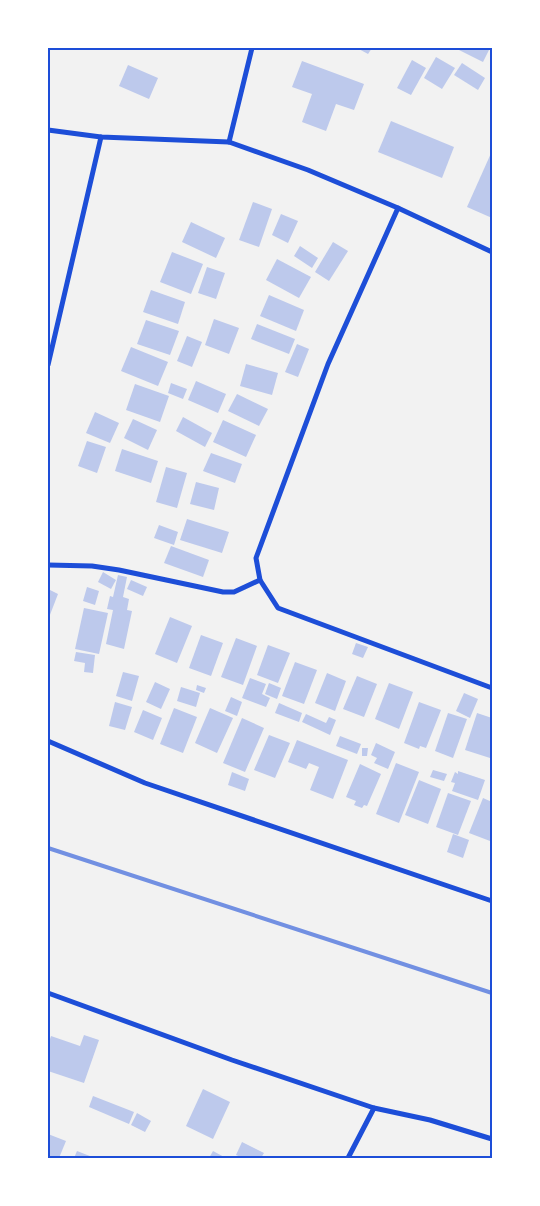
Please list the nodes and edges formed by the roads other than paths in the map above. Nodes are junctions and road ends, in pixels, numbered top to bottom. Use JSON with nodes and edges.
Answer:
{"nodes":[{"id":1,"x":252,"y":48,"type":"edge"},
{"id":2,"x":48,"y":130,"type":"edge"},
{"id":3,"x":101,"y":137,"type":"junction"},
{"id":4,"x":229,"y":142,"type":"junction"},
{"id":5,"x":398,"y":208,"type":"junction"},
{"id":6,"x":492,"y":252,"type":"edge"},
{"id":7,"x":48,"y":365,"type":"edge"},
{"id":8,"x":48,"y":564,"type":"edge"},
{"id":9,"x":260,"y":580,"type":"junction"},
{"id":10,"x":492,"y":688,"type":"edge"},
{"id":11,"x":48,"y":741,"type":"edge"},
{"id":12,"x":492,"y":901,"type":"edge"},
{"id":13,"x":48,"y":993,"type":"edge"},
{"id":14,"x":374,"y":1108,"type":"junction"},
{"id":15,"x":492,"y":1139,"type":"edge"},
{"id":16,"x":348,"y":1158,"type":"edge"}],
"edges":[{"from":1,"to":4,"type":"street"},
{"from":2,"to":3,"type":"street"},
{"from":3,"to":4,"type":"street"},
{"from":3,"to":7,"type":"street"},
{"from":4,"to":5,"type":"street"},
{"from":5,"to":6,"type":"street"},
{"from":5,"to":9,"type":"street"},
{"from":8,"to":9,"type":"street"},
{"from":9,"to":10,"type":"street"},
{"from":11,"to":12,"type":"street"},
{"from":13,"to":14,"type":"street"},
{"from":14,"to":15,"type":"street"},
{"from":14,"to":16,"type":"street"}]}
